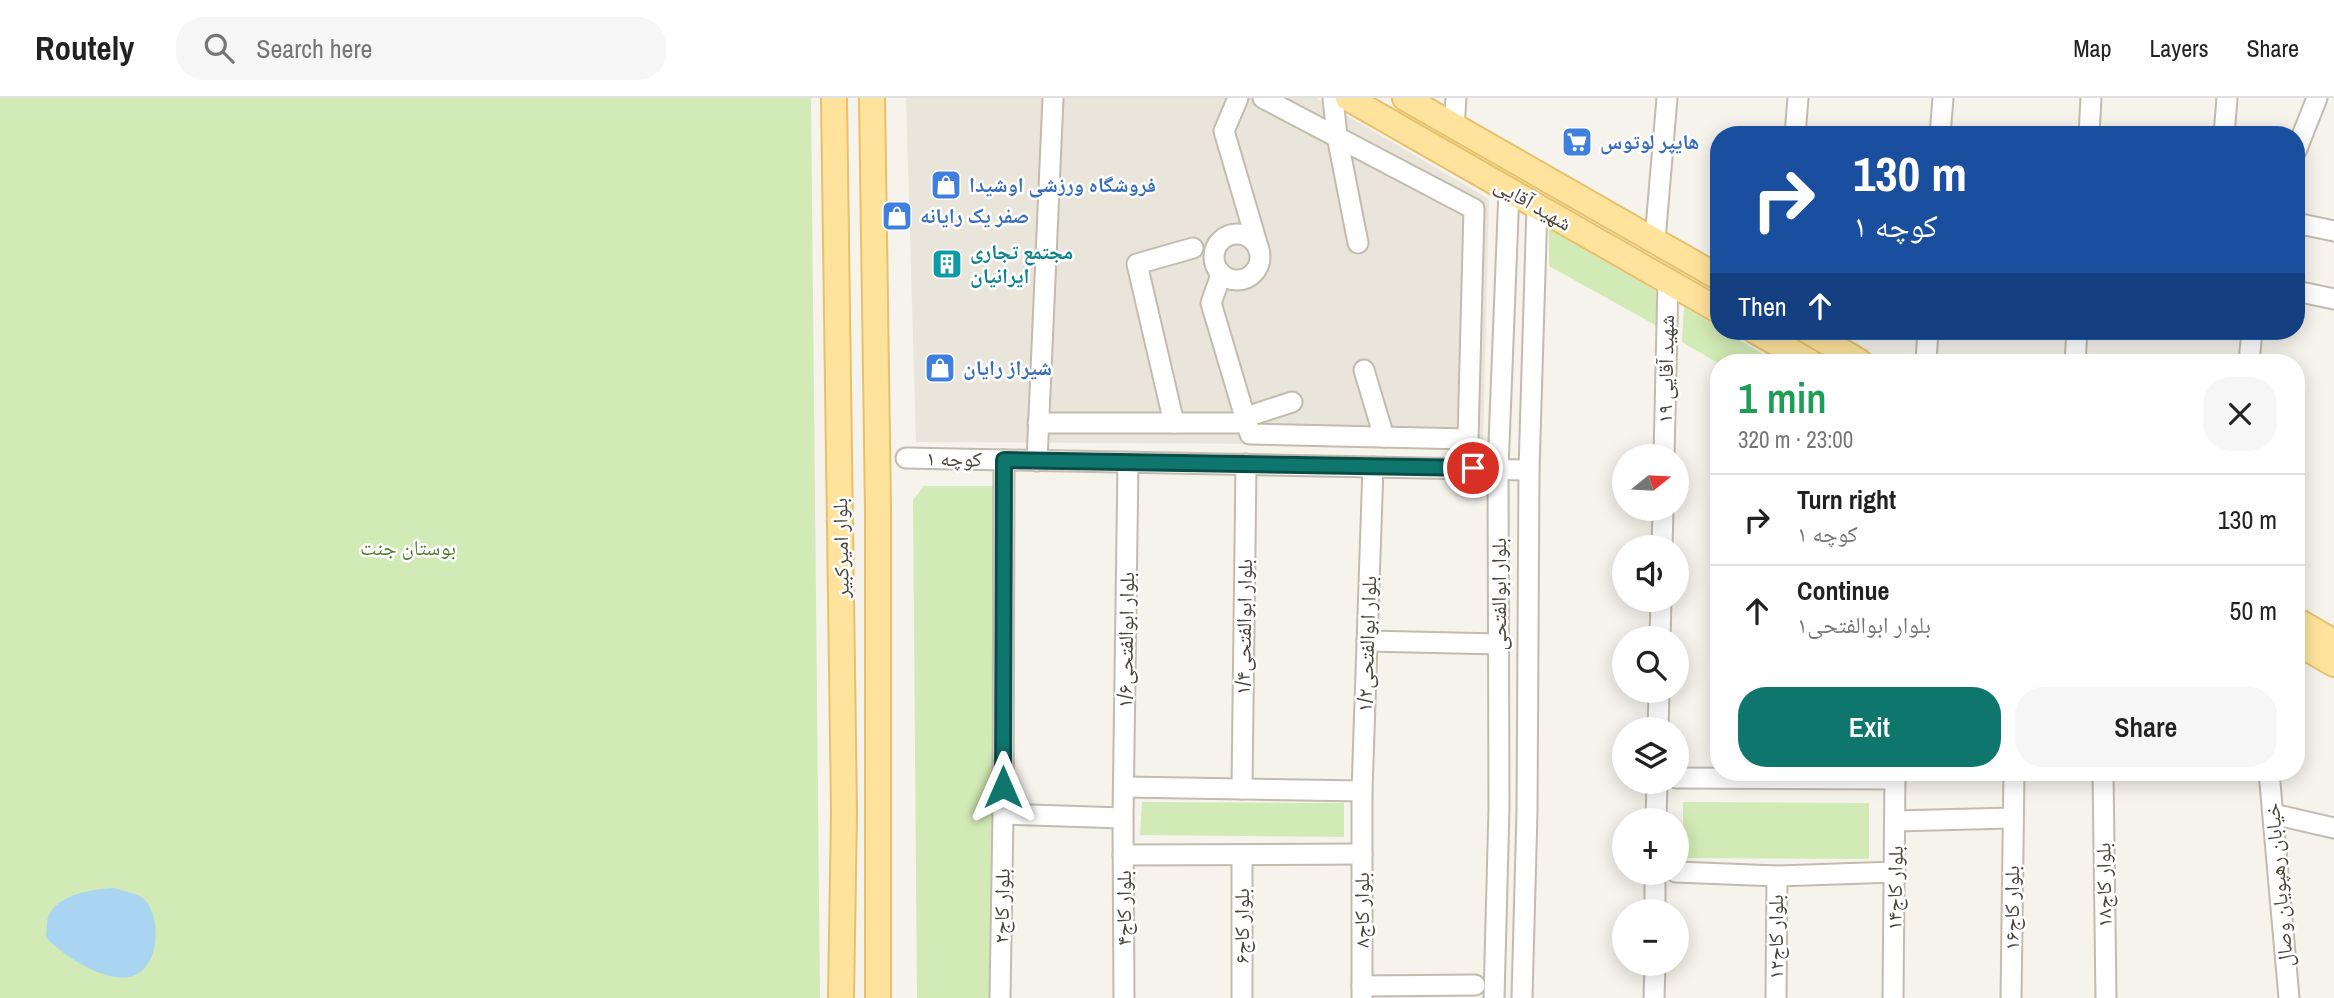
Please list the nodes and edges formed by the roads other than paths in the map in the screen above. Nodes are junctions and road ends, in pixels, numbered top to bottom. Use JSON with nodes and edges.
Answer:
{"nodes":[{"id":1,"x":834,"y":98,"type":"edge"},
{"id":2,"x":872,"y":98,"type":"edge"},
{"id":3,"x":1053,"y":98,"type":"edge"},
{"id":4,"x":1238,"y":98,"type":"edge"},
{"id":5,"x":1263,"y":98,"type":"edge"},
{"id":6,"x":1333,"y":98,"type":"edge"},
{"id":7,"x":1348,"y":98,"type":"edge"},
{"id":8,"x":1405,"y":98,"type":"edge"},
{"id":9,"x":1456,"y":98,"type":"edge"},
{"id":10,"x":1667,"y":98,"type":"edge"},
{"id":11,"x":1798,"y":98,"type":"edge"},
{"id":12,"x":1943,"y":98,"type":"edge"},
{"id":13,"x":2091,"y":98,"type":"edge"},
{"id":14,"x":2227,"y":98,"type":"edge"},
{"id":15,"x":2317,"y":98,"type":"edge"},
{"id":16,"x":1454,"y":126,"type":"junction"},
{"id":17,"x":1796,"y":126,"type":"edge"},
{"id":18,"x":1941,"y":126,"type":"edge"},
{"id":19,"x":2089,"y":126,"type":"edge"},
{"id":20,"x":2225,"y":126,"type":"edge"},
{"id":21,"x":2305,"y":128,"type":"edge"},
{"id":22,"x":1337,"y":136,"type":"junction"},
{"id":23,"x":1509,"y":190,"type":"junction"},
{"id":24,"x":1537,"y":206,"type":"junction"},
{"id":25,"x":2305,"y":225,"type":"edge"},
{"id":26,"x":2334,"y":231,"type":"edge"},
{"id":27,"x":1655,"y":240,"type":"junction"},
{"id":28,"x":1358,"y":243,"type":"dead end"},
{"id":29,"x":1192,"y":248,"type":"dead end"},
{"id":30,"x":1259,"y":250,"type":"junction"},
{"id":31,"x":1710,"y":272,"type":"edge"},
{"id":32,"x":1221,"y":275,"type":"junction"},
{"id":33,"x":1668,"y":281,"type":"junction"},
{"id":34,"x":2305,"y":293,"type":"edge"},
{"id":35,"x":2334,"y":299,"type":"edge"},
{"id":36,"x":1710,"y":305,"type":"edge"},
{"id":37,"x":1766,"y":340,"type":"edge"},
{"id":38,"x":1823,"y":340,"type":"edge"},
{"id":39,"x":1783,"y":354,"type":"edge"},
{"id":40,"x":1847,"y":354,"type":"edge"},
{"id":41,"x":1364,"y":370,"type":"dead end"},
{"id":42,"x":1292,"y":402,"type":"dead end"},
{"id":43,"x":1242,"y":420,"type":"junction"},
{"id":44,"x":1038,"y":423,"type":"junction"},
{"id":45,"x":1174,"y":423,"type":"junction"},
{"id":46,"x":1384,"y":437,"type":"junction"},
{"id":47,"x":1664,"y":444,"type":"edge"},
{"id":48,"x":906,"y":458,"type":"dead end"},
{"id":49,"x":1004,"y":460,"type":"junction"},
{"id":50,"x":1037,"y":461,"type":"junction"},
{"id":51,"x":1128,"y":463,"type":"junction"},
{"id":52,"x":1247,"y":464,"type":"junction"},
{"id":53,"x":1373,"y":467,"type":"junction"},
{"id":54,"x":1498,"y":468,"type":"junction"},
{"id":55,"x":1529,"y":470,"type":"junction"},
{"id":56,"x":840,"y":508,"type":"junction"},
{"id":57,"x":878,"y":509,"type":"junction"},
{"id":58,"x":2305,"y":625,"type":"edge"},
{"id":59,"x":1367,"y":641,"type":"junction"},
{"id":60,"x":2334,"y":642,"type":"edge"},
{"id":61,"x":1499,"y":644,"type":"junction"},
{"id":62,"x":2305,"y":647,"type":"edge"},
{"id":63,"x":2334,"y":664,"type":"edge"},
{"id":64,"x":1710,"y":777,"type":"edge"},
{"id":65,"x":1689,"y":778,"type":"edge"},
{"id":66,"x":1895,"y":781,"type":"edge"},
{"id":67,"x":2014,"y":781,"type":"edge"},
{"id":68,"x":2103,"y":781,"type":"edge"},
{"id":69,"x":2270,"y":781,"type":"edge"},
{"id":70,"x":1125,"y":787,"type":"junction"},
{"id":71,"x":1242,"y":789,"type":"junction"},
{"id":72,"x":1362,"y":791,"type":"junction"},
{"id":73,"x":1499,"y":808,"type":"junction"},
{"id":74,"x":1527,"y":812,"type":"junction"},
{"id":75,"x":1003,"y":814,"type":"junction"},
{"id":76,"x":2273,"y":814,"type":"junction"},
{"id":77,"x":1123,"y":818,"type":"junction"},
{"id":78,"x":2012,"y":818,"type":"junction"},
{"id":79,"x":1895,"y":821,"type":"junction"},
{"id":80,"x":1362,"y":822,"type":"joint"},
{"id":81,"x":2334,"y":828,"type":"edge"},
{"id":82,"x":1362,"y":854,"type":"junction"},
{"id":83,"x":1123,"y":855,"type":"junction"},
{"id":84,"x":1242,"y":855,"type":"junction"},
{"id":85,"x":1895,"y":872,"type":"junction"},
{"id":86,"x":1689,"y":873,"type":"edge"},
{"id":87,"x":1777,"y":876,"type":"junction"},
{"id":88,"x":1655,"y":976,"type":"edge"},
{"id":89,"x":1475,"y":985,"type":"dead end"},
{"id":90,"x":1362,"y":992,"type":"edge"},
{"id":91,"x":841,"y":998,"type":"edge"},
{"id":92,"x":878,"y":998,"type":"edge"},
{"id":93,"x":1000,"y":998,"type":"edge"},
{"id":94,"x":1124,"y":998,"type":"edge"},
{"id":95,"x":1242,"y":998,"type":"edge"},
{"id":96,"x":1494,"y":998,"type":"edge"},
{"id":97,"x":1522,"y":998,"type":"edge"},
{"id":98,"x":1654,"y":998,"type":"edge"},
{"id":99,"x":1776,"y":998,"type":"edge"},
{"id":100,"x":1893,"y":998,"type":"edge"},
{"id":101,"x":2011,"y":998,"type":"edge"},
{"id":102,"x":2106,"y":998,"type":"edge"},
{"id":103,"x":2289,"y":998,"type":"edge"}],
"edges":[{"from":1,"to":56,"type":"main road","name":"بلوار امیرکبیر"},
{"from":2,"to":57,"type":"main road","name":"بلوار امیرکبیر"},
{"from":3,"to":44,"type":"street"},
{"from":4,"to":30,"type":"street"},
{"from":5,"to":22,"type":"street"},
{"from":6,"to":22,"type":"street"},
{"from":7,"to":23,"type":"main road","name":"شهید آقایی"},
{"from":8,"to":16,"type":"main road","name":"شهید آقایی"},
{"from":9,"to":16,"type":"street"},
{"from":10,"to":27,"type":"street"},
{"from":11,"to":17,"type":"street"},
{"from":12,"to":18,"type":"street"},
{"from":13,"to":19,"type":"street"},
{"from":14,"to":20,"type":"street"},
{"from":15,"to":21,"type":"street"},
{"from":16,"to":27,"type":"main road","name":"شهید آقایی"},
{"from":22,"to":28,"type":"street"},
{"from":22,"to":46,"type":"street"},
{"from":23,"to":24,"type":"main road","name":"شهید آقایی"},
{"from":23,"to":54,"type":"street","name":"بلوار ابوالفتحی"},
{"from":24,"to":33,"type":"main road","name":"شهید آقایی"},
{"from":24,"to":55,"type":"street","name":"بلوار ابوالفتحی"},
{"from":25,"to":26,"type":"street"},
{"from":27,"to":31,"type":"main road","name":"شهید آقایی"},
{"from":29,"to":45,"type":"street"},
{"from":30,"to":32,"type":"street"},
{"from":30,"to":32,"type":"street"},
{"from":32,"to":43,"type":"street"},
{"from":33,"to":36,"type":"main road","name":"شهید آقایی"},
{"from":33,"to":47,"type":"street","name":"شهید آقایی ۱۹"},
{"from":34,"to":35,"type":"street"},
{"from":37,"to":39,"type":"main road"},
{"from":38,"to":40,"type":"main road"},
{"from":41,"to":46,"type":"street"},
{"from":42,"to":43,"type":"street"},
{"from":43,"to":45,"type":"street"},
{"from":43,"to":46,"type":"street"},
{"from":44,"to":45,"type":"street"},
{"from":44,"to":50,"type":"street"},
{"from":48,"to":49,"type":"street","name":"کوچه ۱"},
{"from":49,"to":50,"type":"street","name":"کوچه ۱"},
{"from":49,"to":75,"type":"street","name":"بلوار کاج۲"},
{"from":50,"to":51,"type":"street","name":"کوچه ۱"},
{"from":51,"to":52,"type":"street","name":"کوچه ۱"},
{"from":51,"to":70,"type":"street","name":"بلوار ابوالفتحی۱/۶"},
{"from":52,"to":53,"type":"street","name":"کوچه ۱"},
{"from":52,"to":71,"type":"street","name":"بلوار ابوالفتحی۱/۴"},
{"from":53,"to":54,"type":"street","name":"کوچه ۱"},
{"from":53,"to":59,"type":"street","name":"بلوار ابوالفتحی۱/۲"},
{"from":54,"to":55,"type":"street","name":"کوچه ۱"},
{"from":54,"to":61,"type":"street","name":"بلوار ابوالفتحی"},
{"from":55,"to":74,"type":"street","name":"بلوار ابوالفتحی"},
{"from":56,"to":57,"type":"main road"},
{"from":56,"to":91,"type":"main road","name":"بلوار امیرکبیر"},
{"from":57,"to":92,"type":"main road","name":"بلوار امیرکبیر"},
{"from":58,"to":60,"type":"main road"},
{"from":59,"to":61,"type":"street"},
{"from":59,"to":72,"type":"street","name":"بلوار ابوالفتحی۱/۲"},
{"from":61,"to":73,"type":"street","name":"بلوار ابوالفتحی"},
{"from":62,"to":63,"type":"main road"},
{"from":64,"to":65,"type":"street"},
{"from":66,"to":79,"type":"street","name":"بلوار کاج۱۴"},
{"from":67,"to":78,"type":"street","name":"بلوار کاج۱۶"},
{"from":68,"to":102,"type":"street","name":"بلوار کاج۱۸"},
{"from":69,"to":76,"type":"street","name":"خیابان رهپویان وصال"},
{"from":70,"to":71,"type":"street"},
{"from":70,"to":77,"type":"street","name":"بلوار ابوالفتحی۱/۶"},
{"from":71,"to":72,"type":"street"},
{"from":72,"to":80,"type":"street","name":"بلوار ابوالفتحی۱/۲"},
{"from":73,"to":74,"type":"street"},
{"from":73,"to":96,"type":"street","name":"بلوار ابوالفتحی"},
{"from":74,"to":97,"type":"street","name":"بلوار ابوالفتحی"},
{"from":75,"to":77,"type":"street"},
{"from":75,"to":93,"type":"street","name":"بلوار کاج۲"},
{"from":76,"to":81,"type":"street"},
{"from":76,"to":103,"type":"street","name":"خیابان رهپویان وصال"},
{"from":77,"to":83,"type":"street","name":"بلوار کاج۴"},
{"from":78,"to":79,"type":"street"},
{"from":78,"to":101,"type":"street","name":"بلوار کاج۱۶"},
{"from":79,"to":85,"type":"street","name":"بلوار کاج۱۴"},
{"from":80,"to":82,"type":"street","name":"بلوار کاج۸"},
{"from":82,"to":84,"type":"street"},
{"from":82,"to":90,"type":"street","name":"بلوار کاج۸"},
{"from":83,"to":84,"type":"street"},
{"from":83,"to":94,"type":"street","name":"بلوار کاج۴"},
{"from":84,"to":95,"type":"street","name":"بلوار کاج۶"},
{"from":85,"to":87,"type":"street"},
{"from":85,"to":100,"type":"street","name":"بلوار کاج۱۴"},
{"from":86,"to":87,"type":"street"},
{"from":87,"to":99,"type":"street","name":"بلوار کاج۱۲"},
{"from":88,"to":98,"type":"street"},
{"from":89,"to":90,"type":"street"}]}
